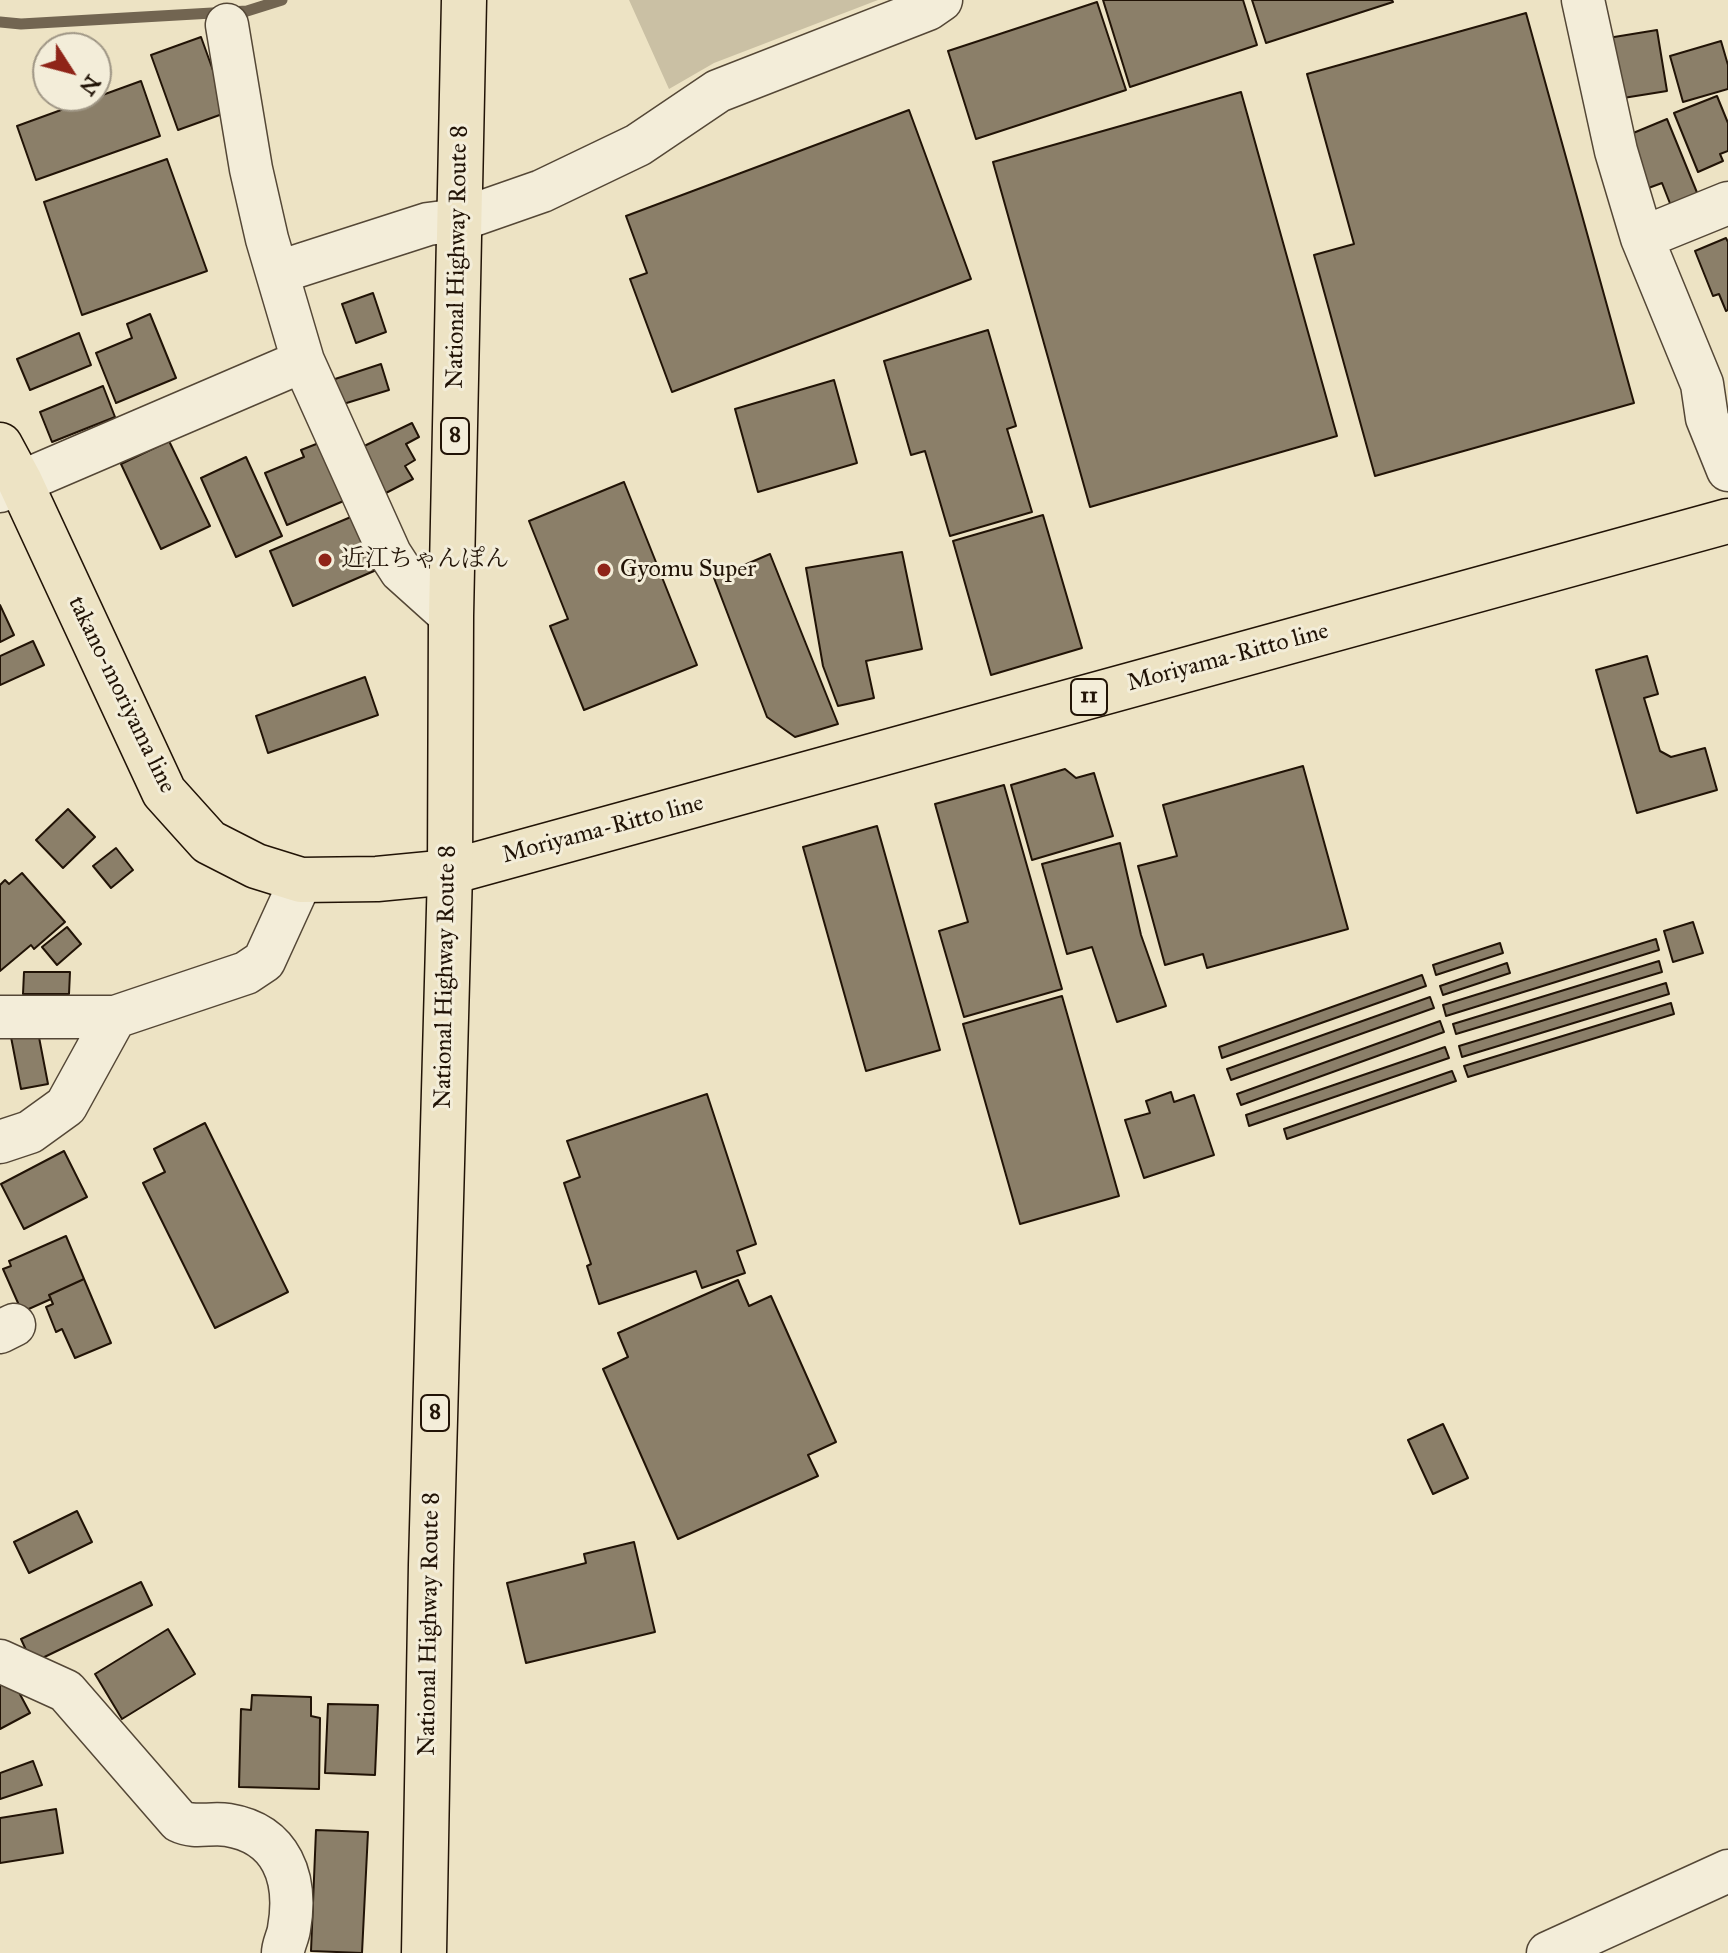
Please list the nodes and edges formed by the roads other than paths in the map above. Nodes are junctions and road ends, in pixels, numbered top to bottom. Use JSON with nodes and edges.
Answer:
{"nodes":[{"id":1,"x":464,"y":0,"type":"edge"},
{"id":2,"x":941,"y":0,"type":"edge"},
{"id":3,"x":1583,"y":0,"type":"edge"},
{"id":4,"x":227,"y":25,"type":"dead end"},
{"id":5,"x":1728,"y":203,"type":"edge"},
{"id":6,"x":459,"y":220,"type":"junction"},
{"id":7,"x":1642,"y":238,"type":"junction"},
{"id":8,"x":279,"y":272,"type":"junction"},
{"id":9,"x":303,"y":361,"type":"junction"},
{"id":10,"x":1715,"y":379,"type":"edge"},
{"id":11,"x":1728,"y":470,"type":"edge"},
{"id":12,"x":7,"y":472,"type":"edge"},
{"id":13,"x":1728,"y":521,"type":"edge"},
{"id":14,"x":451,"y":616,"type":"junction"},
{"id":15,"x":450,"y":872,"type":"junction"},
{"id":16,"x":301,"y":880,"type":"junction"},
{"id":17,"x":0,"y":1017,"type":"edge"},
{"id":18,"x":115,"y":1017,"type":"junction"},
{"id":19,"x":0,"y":1142,"type":"edge"},
{"id":20,"x":0,"y":1661,"type":"edge"},
{"id":21,"x":1728,"y":1871,"type":"edge"},
{"id":22,"x":283,"y":1953,"type":"edge"},
{"id":23,"x":424,"y":1953,"type":"edge"},
{"id":24,"x":1548,"y":1953,"type":"edge"}],
"edges":[{"from":1,"to":6,"type":"main road","name":"National Highway Route 8","number":"8"},
{"from":2,"to":6,"type":"street"},
{"from":3,"to":7,"type":"street"},
{"from":4,"to":8,"type":"street"},
{"from":5,"to":7,"type":"street"},
{"from":6,"to":8,"type":"street"},
{"from":6,"to":14,"type":"main road","name":"National Highway Route 8","number":"8"},
{"from":7,"to":10,"type":"street"},
{"from":8,"to":9,"type":"street"},
{"from":9,"to":12,"type":"street"},
{"from":9,"to":14,"type":"street"},
{"from":10,"to":11,"type":"street"},
{"from":12,"to":16,"type":"main road","name":"takano-moriyama line"},
{"from":13,"to":15,"type":"main road","name":"Moriyama-Ritto line","number":"11"},
{"from":14,"to":15,"type":"main road","name":"National Highway Route 8","number":"8"},
{"from":15,"to":16,"type":"main road","name":"takano-moriyama line"},
{"from":15,"to":23,"type":"main road","name":"National Highway Route 8","number":"8"},
{"from":16,"to":18,"type":"street"},
{"from":17,"to":18,"type":"street"},
{"from":18,"to":19,"type":"street"},
{"from":20,"to":22,"type":"street"},
{"from":21,"to":24,"type":"street"}]}
